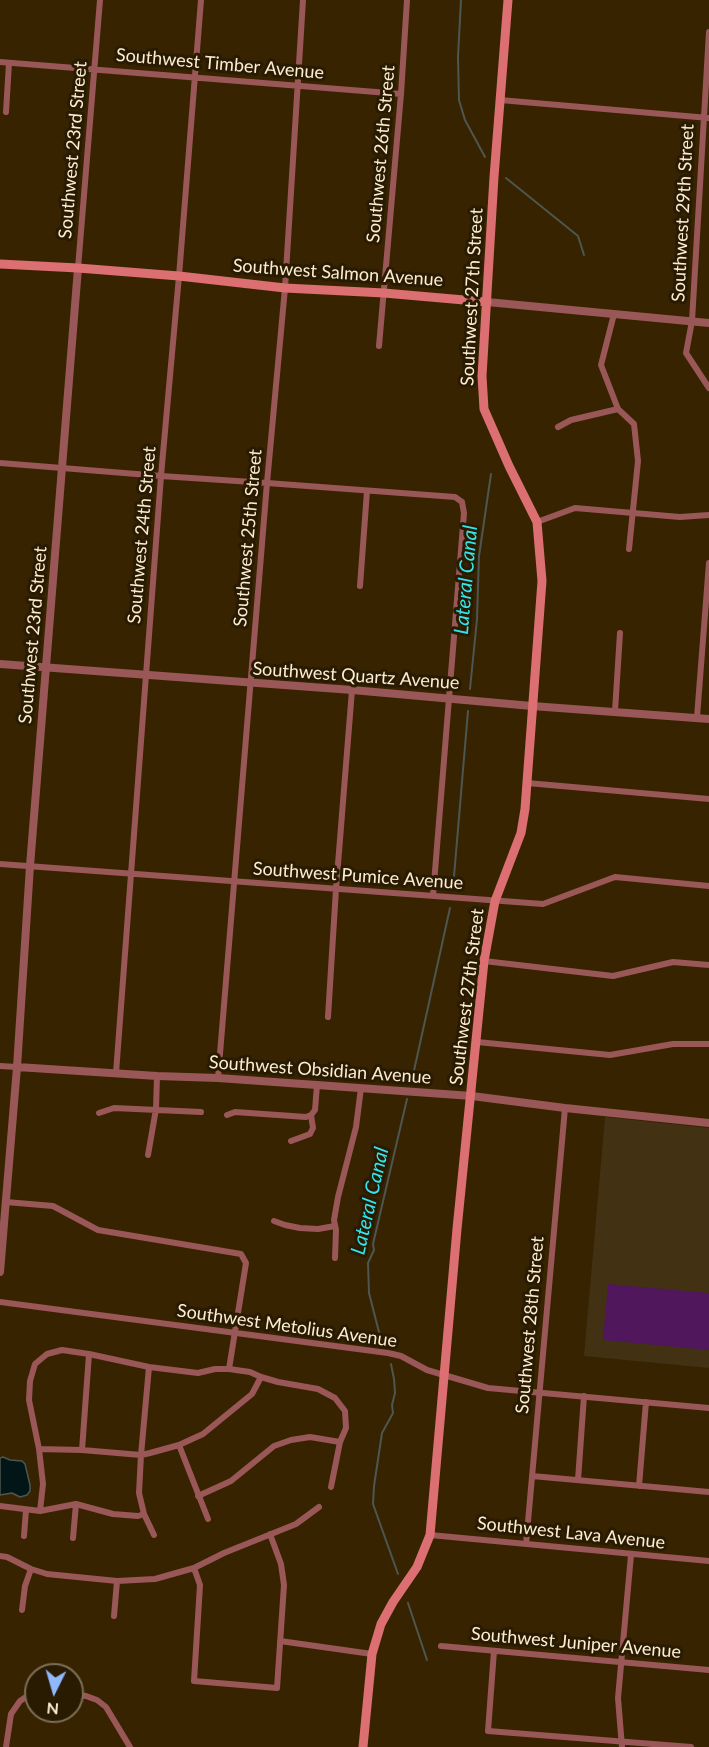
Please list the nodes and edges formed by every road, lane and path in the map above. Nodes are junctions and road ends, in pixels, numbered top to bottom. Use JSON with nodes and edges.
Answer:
{"nodes":[{"id":1,"x":100,"y":0,"type":"edge"},
{"id":2,"x":201,"y":0,"type":"edge"},
{"id":3,"x":303,"y":0,"type":"edge"},
{"id":4,"x":407,"y":0,"type":"edge"},
{"id":5,"x":508,"y":0,"type":"edge"},
{"id":6,"x":709,"y":32,"type":"edge"},
{"id":7,"x":0,"y":62,"type":"edge"},
{"id":8,"x":9,"y":63,"type":"junction"},
{"id":9,"x":95,"y":69,"type":"junction"},
{"id":10,"x":194,"y":77,"type":"junction"},
{"id":11,"x":298,"y":86,"type":"junction"},
{"id":12,"x":401,"y":94,"type":"junction"},
{"id":13,"x":500,"y":100,"type":"junction"},
{"id":14,"x":6,"y":112,"type":"dead end"},
{"id":15,"x":706,"y":118,"type":"edge"},
{"id":16,"x":0,"y":264,"type":"edge"},
{"id":17,"x":78,"y":268,"type":"junction"},
{"id":18,"x":179,"y":276,"type":"junction"},
{"id":19,"x":285,"y":288,"type":"junction"},
{"id":20,"x":384,"y":293,"type":"junction"},
{"id":21,"x":487,"y":302,"type":"junction"},
{"id":22,"x":614,"y":314,"type":"junction"},
{"id":23,"x":692,"y":321,"type":"junction"},
{"id":24,"x":709,"y":323,"type":"edge"},
{"id":25,"x":379,"y":346,"type":"dead end"},
{"id":26,"x":709,"y":388,"type":"edge"},
{"id":27,"x":618,"y":409,"type":"junction"},
{"id":28,"x":558,"y":427,"type":"dead end"},
{"id":29,"x":0,"y":463,"type":"edge"},
{"id":30,"x":62,"y":468,"type":"junction"},
{"id":31,"x":161,"y":476,"type":"junction"},
{"id":32,"x":267,"y":483,"type":"junction"},
{"id":33,"x":367,"y":491,"type":"junction"},
{"id":34,"x":633,"y":513,"type":"junction"},
{"id":35,"x":709,"y":515,"type":"edge"},
{"id":36,"x":537,"y":522,"type":"junction"},
{"id":37,"x":629,"y":549,"type":"dead end"},
{"id":38,"x":709,"y":563,"type":"edge"},
{"id":39,"x":360,"y":586,"type":"dead end"},
{"id":40,"x":620,"y":633,"type":"dead end"},
{"id":41,"x":0,"y":664,"type":"edge"},
{"id":42,"x":46,"y":668,"type":"junction"},
{"id":43,"x":146,"y":675,"type":"junction"},
{"id":44,"x":251,"y":683,"type":"junction"},
{"id":45,"x":352,"y":690,"type":"junction"},
{"id":46,"x":448,"y":698,"type":"junction"},
{"id":47,"x":532,"y":706,"type":"junction"},
{"id":48,"x":615,"y":711,"type":"junction"},
{"id":49,"x":698,"y":717,"type":"junction"},
{"id":50,"x":709,"y":719,"type":"edge"},
{"id":51,"x":527,"y":783,"type":"junction"},
{"id":52,"x":709,"y":799,"type":"edge"},
{"id":53,"x":0,"y":864,"type":"edge"},
{"id":54,"x":30,"y":866,"type":"junction"},
{"id":55,"x":131,"y":874,"type":"junction"},
{"id":56,"x":234,"y":882,"type":"junction"},
{"id":57,"x":709,"y":886,"type":"edge"},
{"id":58,"x":336,"y":889,"type":"junction"},
{"id":59,"x":433,"y":896,"type":"junction"},
{"id":60,"x":495,"y":901,"type":"junction"},
{"id":61,"x":484,"y":961,"type":"junction"},
{"id":62,"x":709,"y":965,"type":"edge"},
{"id":63,"x":328,"y":1017,"type":"dead end"},
{"id":64,"x":477,"y":1042,"type":"junction"},
{"id":65,"x":709,"y":1044,"type":"edge"},
{"id":66,"x":0,"y":1065,"type":"edge"},
{"id":67,"x":17,"y":1066,"type":"junction"},
{"id":68,"x":116,"y":1073,"type":"junction"},
{"id":69,"x":157,"y":1076,"type":"junction"},
{"id":70,"x":218,"y":1078,"type":"junction"},
{"id":71,"x":317,"y":1085,"type":"junction"},
{"id":72,"x":361,"y":1088,"type":"junction"},
{"id":73,"x":472,"y":1096,"type":"junction"},
{"id":74,"x":565,"y":1108,"type":"junction"},
{"id":75,"x":156,"y":1109,"type":"junction"},
{"id":76,"x":201,"y":1112,"type":"dead end"},
{"id":77,"x":99,"y":1113,"type":"dead end"},
{"id":78,"x":227,"y":1115,"type":"dead end"},
{"id":79,"x":311,"y":1115,"type":"junction"},
{"id":80,"x":709,"y":1123,"type":"edge"},
{"id":81,"x":291,"y":1141,"type":"dead end"},
{"id":82,"x":148,"y":1155,"type":"dead end"},
{"id":83,"x":6,"y":1202,"type":"junction"},
{"id":84,"x":274,"y":1221,"type":"dead end"},
{"id":85,"x":335,"y":1226,"type":"junction"},
{"id":86,"x":335,"y":1258,"type":"dead end"},
{"id":87,"x":0,"y":1272,"type":"edge"},
{"id":88,"x":0,"y":1302,"type":"edge"},
{"id":89,"x":235,"y":1332,"type":"junction"},
{"id":90,"x":89,"y":1354,"type":"junction"},
{"id":91,"x":149,"y":1367,"type":"junction"},
{"id":92,"x":229,"y":1369,"type":"junction"},
{"id":93,"x":446,"y":1374,"type":"junction"},
{"id":94,"x":261,"y":1377,"type":"junction"},
{"id":95,"x":539,"y":1392,"type":"junction"},
{"id":96,"x":584,"y":1396,"type":"junction"},
{"id":97,"x":646,"y":1402,"type":"junction"},
{"id":98,"x":709,"y":1408,"type":"edge"},
{"id":99,"x":340,"y":1442,"type":"junction"},
{"id":100,"x":180,"y":1445,"type":"junction"},
{"id":101,"x":39,"y":1449,"type":"junction"},
{"id":102,"x":82,"y":1450,"type":"junction"},
{"id":103,"x":141,"y":1455,"type":"junction"},
{"id":104,"x":532,"y":1476,"type":"junction"},
{"id":105,"x":578,"y":1480,"type":"junction"},
{"id":106,"x":331,"y":1486,"type":"dead end"},
{"id":107,"x":639,"y":1486,"type":"junction"},
{"id":108,"x":709,"y":1492,"type":"edge"},
{"id":109,"x":198,"y":1496,"type":"junction"},
{"id":110,"x":76,"y":1504,"type":"junction"},
{"id":111,"x":2,"y":1506,"type":"edge"},
{"id":112,"x":319,"y":1507,"type":"dead end"},
{"id":113,"x":26,"y":1510,"type":"junction"},
{"id":114,"x":40,"y":1511,"type":"junction"},
{"id":115,"x":144,"y":1514,"type":"junction"},
{"id":116,"x":208,"y":1519,"type":"dead end"},
{"id":117,"x":270,"y":1534,"type":"junction"},
{"id":118,"x":430,"y":1535,"type":"junction"},
{"id":119,"x":24,"y":1536,"type":"dead end"},
{"id":120,"x":154,"y":1536,"type":"dead end"},
{"id":121,"x":73,"y":1538,"type":"dead end"},
{"id":122,"x":526,"y":1544,"type":"junction"},
{"id":123,"x":631,"y":1555,"type":"junction"},
{"id":124,"x":0,"y":1556,"type":"edge"},
{"id":125,"x":709,"y":1561,"type":"edge"},
{"id":126,"x":194,"y":1568,"type":"junction"},
{"id":127,"x":31,"y":1569,"type":"junction"},
{"id":128,"x":117,"y":1581,"type":"junction"},
{"id":129,"x":22,"y":1610,"type":"dead end"},
{"id":130,"x":114,"y":1616,"type":"dead end"},
{"id":131,"x":280,"y":1641,"type":"junction"},
{"id":132,"x":441,"y":1646,"type":"dead end"},
{"id":133,"x":494,"y":1652,"type":"junction"},
{"id":134,"x":372,"y":1654,"type":"junction"},
{"id":135,"x":621,"y":1662,"type":"junction"},
{"id":136,"x":709,"y":1670,"type":"edge"},
{"id":137,"x":84,"y":1696,"type":"edge"},
{"id":138,"x":24,"y":1698,"type":"edge"},
{"id":139,"x":622,"y":1744,"type":"edge"},
{"id":140,"x":6,"y":1747,"type":"edge"},
{"id":141,"x":130,"y":1747,"type":"edge"},
{"id":142,"x":363,"y":1747,"type":"edge"},
{"id":143,"x":691,"y":1747,"type":"edge"}],
"edges":[{"from":1,"to":9,"type":"street","name":"Southwest 23rd Street"},
{"from":2,"to":10,"type":"street","name":"Southwest 24th Street"},
{"from":3,"to":11,"type":"street","name":"Southwest 25th Street"},
{"from":4,"to":12,"type":"street","name":"Southwest 26th Street"},
{"from":5,"to":13,"type":"main road","name":"Southwest 27th Street"},
{"from":6,"to":15,"type":"street","name":"Southwest 29th Street"},
{"from":7,"to":8,"type":"street","name":"Southwest Timber Avenue"},
{"from":8,"to":9,"type":"street","name":"Southwest Timber Avenue"},
{"from":8,"to":14,"type":"street"},
{"from":9,"to":10,"type":"street","name":"Southwest Timber Avenue"},
{"from":9,"to":17,"type":"street","name":"Southwest 23rd Street"},
{"from":10,"to":11,"type":"street","name":"Southwest Timber Avenue"},
{"from":10,"to":18,"type":"street","name":"Southwest 24th Street"},
{"from":11,"to":12,"type":"street","name":"Southwest Timber Avenue"},
{"from":11,"to":19,"type":"street","name":"Southwest 25th Street"},
{"from":12,"to":20,"type":"street","name":"Southwest 26th Street"},
{"from":13,"to":15,"type":"street"},
{"from":13,"to":21,"type":"main road","name":"Southwest 27th Street"},
{"from":15,"to":23,"type":"street","name":"Southwest 29th Street"},
{"from":16,"to":17,"type":"main road","name":"Southwest Salmon Avenue"},
{"from":17,"to":18,"type":"main road","name":"Southwest Salmon Avenue"},
{"from":17,"to":30,"type":"street","name":"Southwest 23rd Street"},
{"from":18,"to":19,"type":"main road","name":"Southwest Salmon Avenue"},
{"from":18,"to":31,"type":"street","name":"Southwest 24th Street"},
{"from":19,"to":20,"type":"main road","name":"Southwest Salmon Avenue"},
{"from":19,"to":32,"type":"street","name":"Southwest 25th Street"},
{"from":20,"to":21,"type":"main road","name":"Southwest Salmon Avenue"},
{"from":20,"to":25,"type":"street","name":"Southwest 26th Street"},
{"from":21,"to":22,"type":"street","name":"Southwest Salmon Avenue"},
{"from":21,"to":36,"type":"main road","name":"Southwest 27th Street"},
{"from":22,"to":23,"type":"street","name":"Southwest Salmon Avenue"},
{"from":22,"to":27,"type":"street"},
{"from":23,"to":24,"type":"street","name":"Southwest Salmon Avenue"},
{"from":23,"to":26,"type":"street","name":"Southwest 29th Street"},
{"from":27,"to":28,"type":"street"},
{"from":27,"to":34,"type":"street"},
{"from":29,"to":30,"type":"street"},
{"from":30,"to":31,"type":"street"},
{"from":30,"to":42,"type":"street","name":"Southwest 23rd Street"},
{"from":31,"to":32,"type":"street"},
{"from":31,"to":43,"type":"street","name":"Southwest 24th Street"},
{"from":32,"to":33,"type":"street"},
{"from":32,"to":44,"type":"street","name":"Southwest 25th Street"},
{"from":33,"to":39,"type":"street"},
{"from":33,"to":46,"type":"street"},
{"from":34,"to":35,"type":"street"},
{"from":34,"to":36,"type":"street"},
{"from":34,"to":37,"type":"street"},
{"from":36,"to":47,"type":"main road","name":"Southwest 27th Street"},
{"from":38,"to":49,"type":"street"},
{"from":40,"to":48,"type":"street"},
{"from":41,"to":42,"type":"street","name":"Southwest Quartz Avenue"},
{"from":42,"to":43,"type":"street","name":"Southwest Quartz Avenue"},
{"from":42,"to":54,"type":"street","name":"Southwest 23rd Street"},
{"from":43,"to":44,"type":"street","name":"Southwest Quartz Avenue"},
{"from":43,"to":55,"type":"street","name":"Southwest 24th Street"},
{"from":44,"to":45,"type":"street","name":"Southwest Quartz Avenue"},
{"from":44,"to":56,"type":"street","name":"Southwest 25th Street"},
{"from":45,"to":46,"type":"street","name":"Southwest Quartz Avenue"},
{"from":45,"to":58,"type":"street"},
{"from":46,"to":47,"type":"street","name":"Southwest Quartz Avenue"},
{"from":46,"to":59,"type":"street"},
{"from":47,"to":48,"type":"street","name":"Southwest Quartz Avenue"},
{"from":47,"to":51,"type":"main road","name":"Southwest 27th Street"},
{"from":48,"to":49,"type":"street","name":"Southwest Quartz Avenue"},
{"from":49,"to":50,"type":"street","name":"Southwest Quartz Avenue"},
{"from":51,"to":52,"type":"street"},
{"from":51,"to":60,"type":"main road","name":"Southwest 27th Street"},
{"from":53,"to":54,"type":"street","name":"Southwest Pumice Avenue"},
{"from":54,"to":55,"type":"street","name":"Southwest Pumice Avenue"},
{"from":54,"to":67,"type":"street","name":"Southwest 23rd Street"},
{"from":55,"to":56,"type":"street","name":"Southwest Pumice Avenue"},
{"from":55,"to":68,"type":"street","name":"Southwest 24th Street"},
{"from":56,"to":58,"type":"street","name":"Southwest Pumice Avenue"},
{"from":56,"to":70,"type":"street","name":"Southwest 25th Street"},
{"from":57,"to":60,"type":"street","name":"Southwest Pumice Avenue"},
{"from":58,"to":59,"type":"street","name":"Southwest Pumice Avenue"},
{"from":58,"to":63,"type":"street"},
{"from":59,"to":60,"type":"street","name":"Southwest Pumice Avenue"},
{"from":60,"to":61,"type":"main road","name":"Southwest 27th Street"},
{"from":61,"to":62,"type":"street"},
{"from":61,"to":64,"type":"main road","name":"Southwest 27th Street"},
{"from":64,"to":65,"type":"street"},
{"from":64,"to":73,"type":"main road","name":"Southwest 27th Street"},
{"from":66,"to":67,"type":"street","name":"Southwest Obsidian Avenue"},
{"from":67,"to":68,"type":"street","name":"Southwest Obsidian Avenue"},
{"from":67,"to":83,"type":"street","name":"Southwest 23rd Street"},
{"from":68,"to":69,"type":"street","name":"Southwest Obsidian Avenue"},
{"from":69,"to":70,"type":"street","name":"Southwest Obsidian Avenue"},
{"from":69,"to":75,"type":"street"},
{"from":70,"to":71,"type":"street","name":"Southwest Obsidian Avenue"},
{"from":71,"to":72,"type":"street","name":"Southwest Obsidian Avenue"},
{"from":71,"to":79,"type":"street"},
{"from":72,"to":73,"type":"street","name":"Southwest Obsidian Avenue"},
{"from":72,"to":85,"type":"street"},
{"from":73,"to":74,"type":"street","name":"Southwest Obsidian Avenue"},
{"from":73,"to":93,"type":"main road","name":"Southwest 27th Street"},
{"from":74,"to":80,"type":"street","name":"Southwest Obsidian Avenue"},
{"from":74,"to":95,"type":"street","name":"Southwest 28th Street"},
{"from":75,"to":76,"type":"street"},
{"from":75,"to":77,"type":"street"},
{"from":75,"to":82,"type":"street"},
{"from":78,"to":79,"type":"street"},
{"from":79,"to":81,"type":"street"},
{"from":83,"to":87,"type":"street","name":"Southwest 23rd Street"},
{"from":83,"to":89,"type":"street"},
{"from":84,"to":85,"type":"street"},
{"from":85,"to":86,"type":"street"},
{"from":88,"to":89,"type":"street","name":"Southwest Metolius Avenue"},
{"from":89,"to":92,"type":"street"},
{"from":89,"to":93,"type":"street","name":"Southwest Metolius Avenue"},
{"from":90,"to":91,"type":"street"},
{"from":90,"to":101,"type":"street"},
{"from":90,"to":102,"type":"street"},
{"from":91,"to":92,"type":"street"},
{"from":91,"to":103,"type":"street"},
{"from":92,"to":94,"type":"street"},
{"from":93,"to":95,"type":"street","name":"Southwest Metolius Avenue"},
{"from":93,"to":118,"type":"main road","name":"Southwest 27th Street"},
{"from":94,"to":99,"type":"street"},
{"from":94,"to":100,"type":"street"},
{"from":95,"to":96,"type":"street","name":"Southwest Metolius Avenue"},
{"from":95,"to":104,"type":"street","name":"Southwest 28th Street"},
{"from":96,"to":97,"type":"street","name":"Southwest Metolius Avenue"},
{"from":96,"to":105,"type":"street"},
{"from":97,"to":98,"type":"street","name":"Southwest Metolius Avenue"},
{"from":97,"to":107,"type":"street"},
{"from":99,"to":106,"type":"street"},
{"from":99,"to":109,"type":"street"},
{"from":100,"to":103,"type":"street"},
{"from":100,"to":109,"type":"street"},
{"from":101,"to":102,"type":"street"},
{"from":101,"to":114,"type":"street"},
{"from":102,"to":103,"type":"street"},
{"from":103,"to":115,"type":"street"},
{"from":104,"to":105,"type":"street"},
{"from":104,"to":122,"type":"street","name":"Southwest 28th Street"},
{"from":105,"to":107,"type":"street"},
{"from":107,"to":108,"type":"street"},
{"from":109,"to":116,"type":"street"},
{"from":110,"to":114,"type":"street"},
{"from":110,"to":115,"type":"street"},
{"from":110,"to":121,"type":"street"},
{"from":111,"to":113,"type":"street"},
{"from":112,"to":117,"type":"street"},
{"from":113,"to":114,"type":"street"},
{"from":113,"to":119,"type":"street"},
{"from":115,"to":120,"type":"street"},
{"from":117,"to":126,"type":"street"},
{"from":117,"to":131,"type":"street"},
{"from":118,"to":122,"type":"street","name":"Southwest Lava Avenue"},
{"from":118,"to":134,"type":"main road","name":"Southwest 27th Street"},
{"from":122,"to":123,"type":"street","name":"Southwest Lava Avenue"},
{"from":123,"to":125,"type":"street","name":"Southwest Lava Avenue"},
{"from":123,"to":135,"type":"street"},
{"from":124,"to":127,"type":"street"},
{"from":126,"to":128,"type":"street"},
{"from":126,"to":131,"type":"street"},
{"from":127,"to":128,"type":"street"},
{"from":127,"to":129,"type":"street"},
{"from":128,"to":130,"type":"street"},
{"from":131,"to":134,"type":"street"},
{"from":132,"to":133,"type":"street","name":"Southwest Juniper Avenue"},
{"from":133,"to":135,"type":"street","name":"Southwest Juniper Avenue"},
{"from":133,"to":139,"type":"street"},
{"from":134,"to":142,"type":"main road","name":"Southwest 27th Street"},
{"from":135,"to":136,"type":"street","name":"Southwest Juniper Avenue"},
{"from":135,"to":139,"type":"street"},
{"from":137,"to":141,"type":"street"},
{"from":138,"to":140,"type":"street"},
{"from":139,"to":143,"type":"street"}]}
